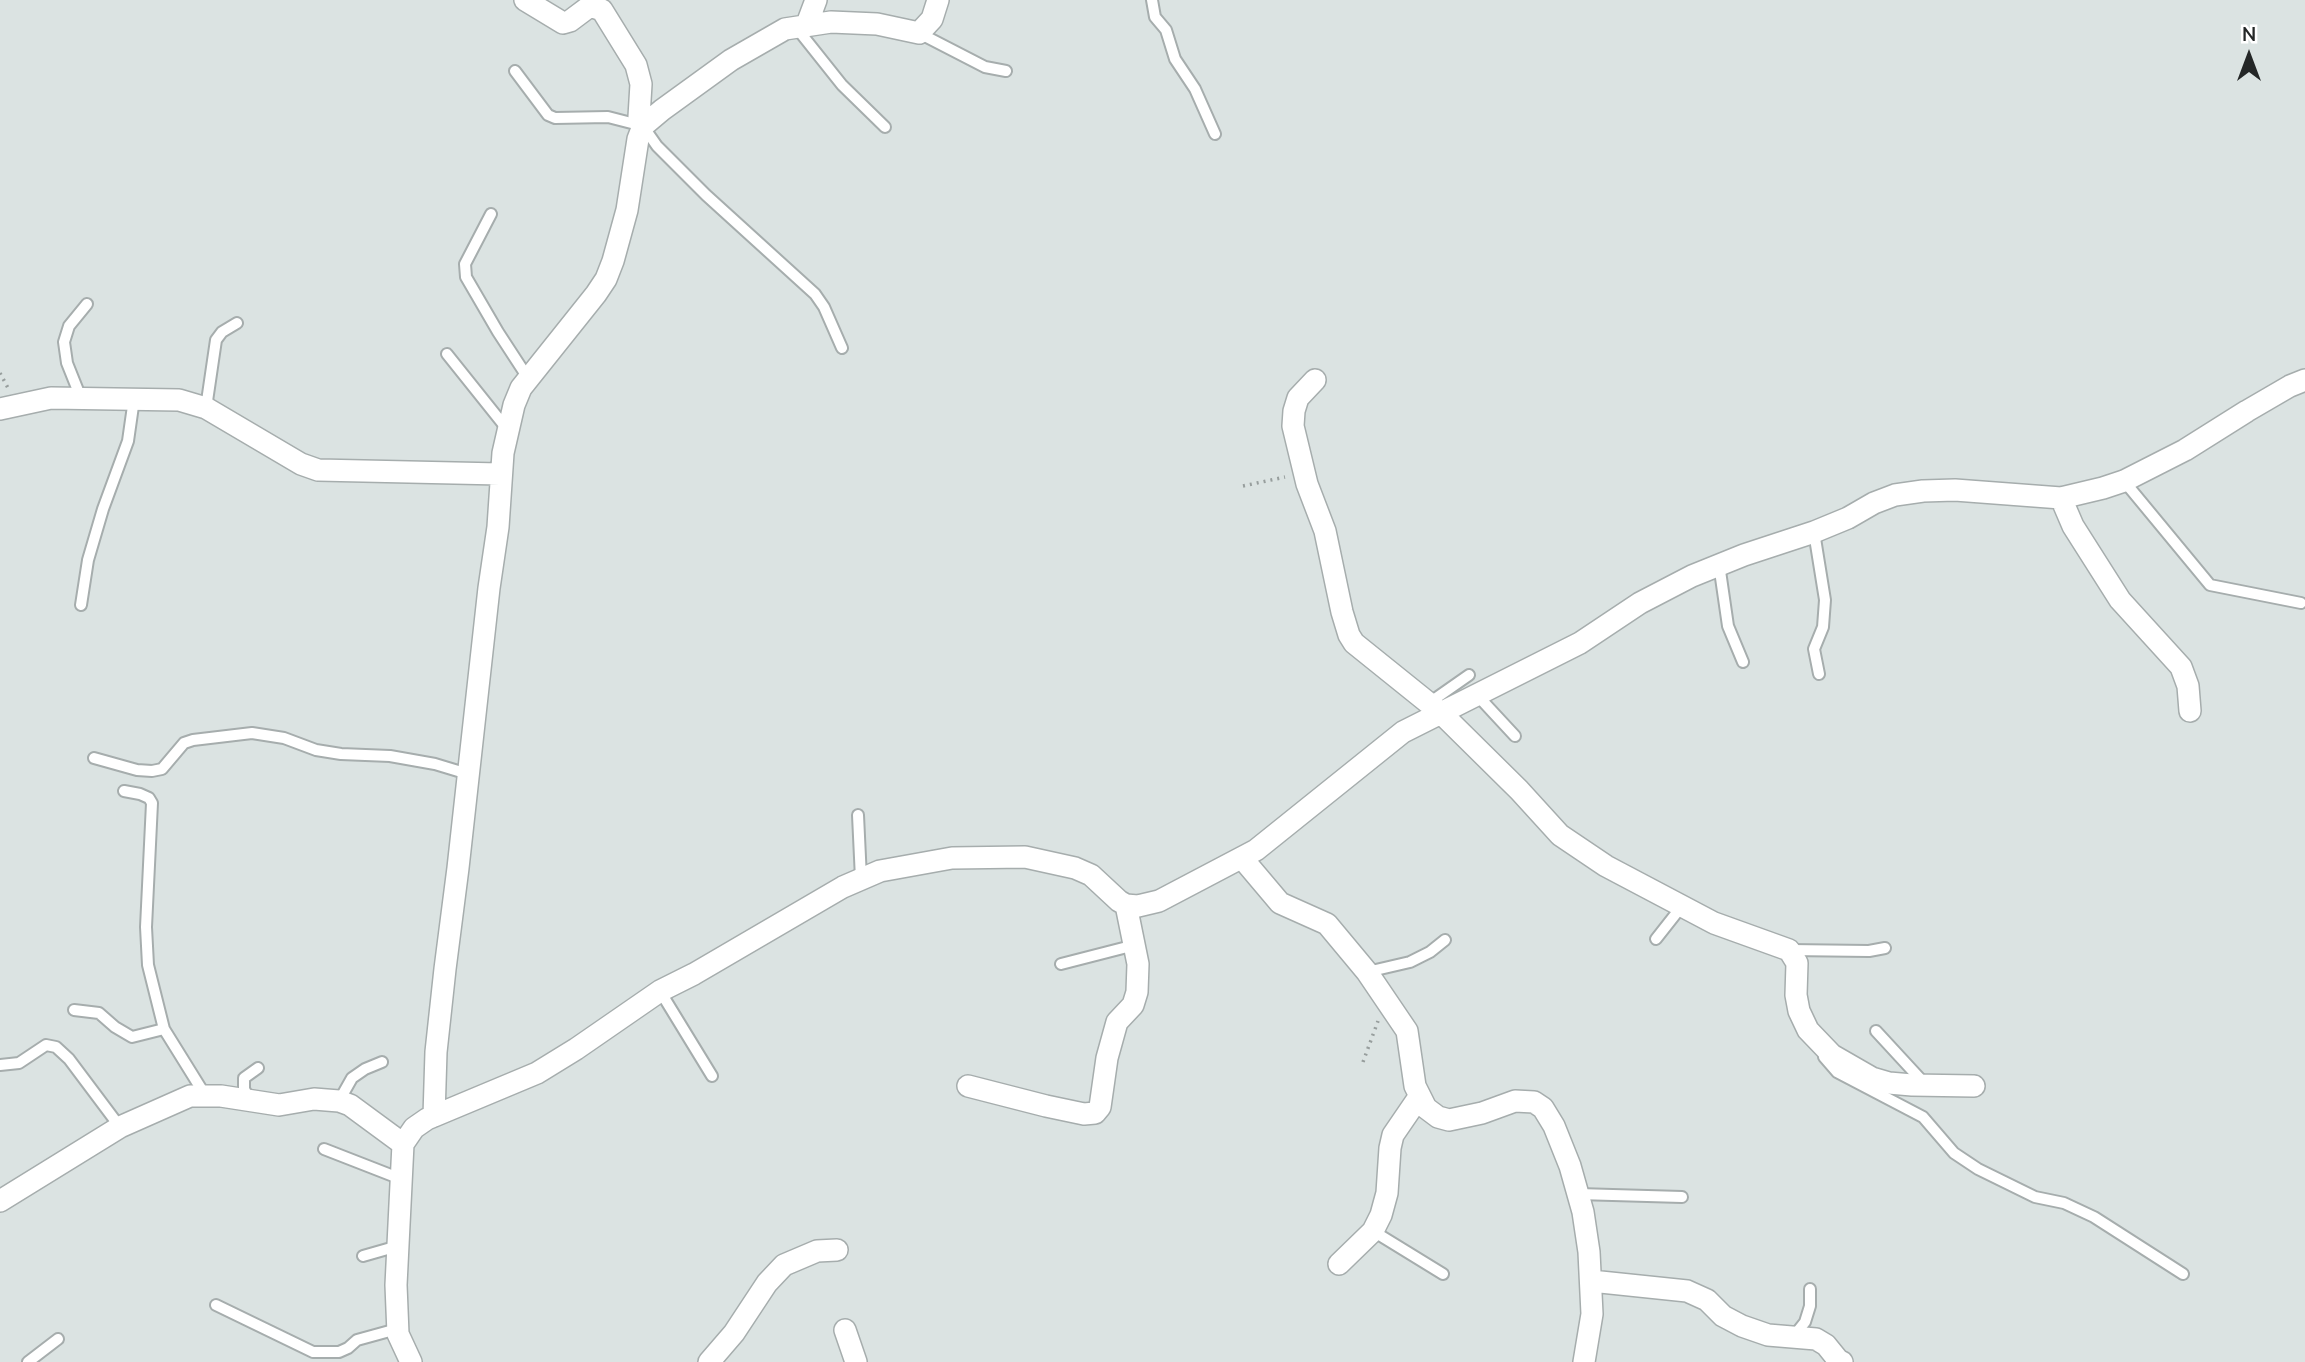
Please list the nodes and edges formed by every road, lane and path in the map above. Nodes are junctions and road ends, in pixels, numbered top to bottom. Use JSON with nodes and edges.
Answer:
{"nodes":[{"id":1,"x":525,"y":0,"type":"edge"},
{"id":2,"x":816,"y":0,"type":"edge"},
{"id":3,"x":938,"y":0,"type":"edge"},
{"id":4,"x":1152,"y":0,"type":"edge"},
{"id":5,"x":596,"y":4,"type":"edge"},
{"id":6,"x":801,"y":25,"type":"junction"},
{"id":7,"x":919,"y":33,"type":"junction"},
{"id":8,"x":515,"y":71,"type":"dead end"},
{"id":9,"x":1006,"y":71,"type":"dead end"},
{"id":10,"x":643,"y":126,"type":"junction"},
{"id":11,"x":885,"y":127,"type":"dead end"},
{"id":12,"x":1215,"y":134,"type":"dead end"},
{"id":13,"x":491,"y":214,"type":"dead end"},
{"id":14,"x":87,"y":304,"type":"dead end"},
{"id":15,"x":237,"y":323,"type":"dead end"},
{"id":16,"x":842,"y":348,"type":"dead end"},
{"id":17,"x":447,"y":354,"type":"dead end"},
{"id":18,"x":528,"y":377,"type":"junction"},
{"id":19,"x":1315,"y":380,"type":"dead end"},
{"id":20,"x":2305,"y":380,"type":"edge"},
{"id":21,"x":81,"y":398,"type":"junction"},
{"id":22,"x":134,"y":398,"type":"junction"},
{"id":23,"x":206,"y":408,"type":"junction"},
{"id":24,"x":0,"y":409,"type":"edge"},
{"id":25,"x":508,"y":429,"type":"junction"},
{"id":26,"x":500,"y":474,"type":"junction"},
{"id":27,"x":1305,"y":474,"type":"junction"},
{"id":28,"x":2124,"y":481,"type":"junction"},
{"id":29,"x":1243,"y":486,"type":"dead end"},
{"id":30,"x":2061,"y":498,"type":"junction"},
{"id":31,"x":1814,"y":532,"type":"junction"},
{"id":32,"x":1719,"y":564,"type":"junction"},
{"id":33,"x":2301,"y":603,"type":"dead end"},
{"id":34,"x":81,"y":605,"type":"dead end"},
{"id":35,"x":1743,"y":662,"type":"dead end"},
{"id":36,"x":1819,"y":674,"type":"dead end"},
{"id":37,"x":1469,"y":675,"type":"dead end"},
{"id":38,"x":1477,"y":695,"type":"junction"},
{"id":39,"x":1435,"y":708,"type":"junction"},
{"id":40,"x":2190,"y":711,"type":"dead end"},
{"id":41,"x":1515,"y":736,"type":"dead end"},
{"id":42,"x":94,"y":758,"type":"dead end"},
{"id":43,"x":468,"y":774,"type":"junction"},
{"id":44,"x":124,"y":791,"type":"dead end"},
{"id":45,"x":858,"y":815,"type":"dead end"},
{"id":46,"x":1242,"y":858,"type":"junction"},
{"id":47,"x":861,"y":879,"type":"junction"},
{"id":48,"x":1126,"y":905,"type":"junction"},
{"id":49,"x":1682,"y":906,"type":"junction"},
{"id":50,"x":1656,"y":939,"type":"dead end"},
{"id":51,"x":1445,"y":940,"type":"dead end"},
{"id":52,"x":1135,"y":945,"type":"junction"},
{"id":53,"x":1885,"y":948,"type":"dead end"},
{"id":54,"x":1789,"y":950,"type":"junction"},
{"id":55,"x":1061,"y":964,"type":"dead end"},
{"id":56,"x":1367,"y":972,"type":"junction"},
{"id":57,"x":660,"y":991,"type":"junction"},
{"id":58,"x":1386,"y":999,"type":"junction"},
{"id":59,"x":74,"y":1010,"type":"dead end"},
{"id":60,"x":164,"y":1029,"type":"junction"},
{"id":61,"x":1876,"y":1031,"type":"dead end"},
{"id":62,"x":1817,"y":1042,"type":"junction"},
{"id":63,"x":382,"y":1062,"type":"dead end"},
{"id":64,"x":1363,"y":1062,"type":"dead end"},
{"id":65,"x":0,"y":1065,"type":"edge"},
{"id":66,"x":258,"y":1068,"type":"dead end"},
{"id":67,"x":712,"y":1076,"type":"dead end"},
{"id":68,"x":968,"y":1086,"type":"dead end"},
{"id":69,"x":1927,"y":1086,"type":"junction"},
{"id":70,"x":1974,"y":1086,"type":"dead end"},
{"id":71,"x":205,"y":1095,"type":"junction"},
{"id":72,"x":1419,"y":1097,"type":"junction"},
{"id":73,"x":250,"y":1101,"type":"junction"},
{"id":74,"x":339,"y":1101,"type":"junction"},
{"id":75,"x":434,"y":1116,"type":"junction"},
{"id":76,"x":120,"y":1126,"type":"junction"},
{"id":77,"x":403,"y":1144,"type":"junction"},
{"id":78,"x":324,"y":1149,"type":"dead end"},
{"id":79,"x":401,"y":1180,"type":"junction"},
{"id":80,"x":1578,"y":1194,"type":"junction"},
{"id":81,"x":1682,"y":1197,"type":"dead end"},
{"id":82,"x":0,"y":1201,"type":"edge"},
{"id":83,"x":1373,"y":1231,"type":"junction"},
{"id":84,"x":398,"y":1246,"type":"junction"},
{"id":85,"x":837,"y":1250,"type":"dead end"},
{"id":86,"x":363,"y":1256,"type":"dead end"},
{"id":87,"x":1339,"y":1264,"type":"dead end"},
{"id":88,"x":1443,"y":1274,"type":"dead end"},
{"id":89,"x":2183,"y":1274,"type":"dead end"},
{"id":90,"x":1591,"y":1281,"type":"junction"},
{"id":91,"x":1810,"y":1289,"type":"dead end"},
{"id":92,"x":216,"y":1305,"type":"dead end"},
{"id":93,"x":397,"y":1329,"type":"junction"},
{"id":94,"x":845,"y":1330,"type":"dead end"},
{"id":95,"x":1793,"y":1337,"type":"junction"},
{"id":96,"x":58,"y":1339,"type":"dead end"},
{"id":97,"x":28,"y":1362,"type":"edge"},
{"id":98,"x":411,"y":1362,"type":"edge"},
{"id":99,"x":709,"y":1362,"type":"edge"},
{"id":100,"x":856,"y":1362,"type":"edge"},
{"id":101,"x":1584,"y":1362,"type":"edge"},
{"id":102,"x":1840,"y":1362,"type":"edge"}],
"edges":[{"from":1,"to":5,"type":"street"},
{"from":2,"to":6,"type":"street"},
{"from":3,"to":7,"type":"street"},
{"from":4,"to":12,"type":"lane"},
{"from":5,"to":10,"type":"street"},
{"from":6,"to":7,"type":"street"},
{"from":6,"to":10,"type":"street"},
{"from":6,"to":11,"type":"lane"},
{"from":7,"to":9,"type":"lane"},
{"from":8,"to":10,"type":"lane"},
{"from":10,"to":16,"type":"lane"},
{"from":10,"to":18,"type":"street"},
{"from":13,"to":18,"type":"lane"},
{"from":14,"to":21,"type":"lane"},
{"from":15,"to":23,"type":"lane"},
{"from":17,"to":25,"type":"lane"},
{"from":18,"to":25,"type":"street"},
{"from":19,"to":27,"type":"street"},
{"from":20,"to":28,"type":"street"},
{"from":21,"to":22,"type":"street"},
{"from":21,"to":24,"type":"street"},
{"from":22,"to":23,"type":"street"},
{"from":22,"to":34,"type":"lane"},
{"from":23,"to":26,"type":"street"},
{"from":25,"to":26,"type":"street"},
{"from":26,"to":43,"type":"street"},
{"from":27,"to":29,"type":"path"},
{"from":27,"to":39,"type":"street"},
{"from":28,"to":30,"type":"street"},
{"from":28,"to":33,"type":"lane"},
{"from":30,"to":31,"type":"street"},
{"from":30,"to":40,"type":"street"},
{"from":31,"to":32,"type":"street"},
{"from":31,"to":36,"type":"lane"},
{"from":32,"to":35,"type":"lane"},
{"from":32,"to":38,"type":"street"},
{"from":37,"to":39,"type":"lane"},
{"from":38,"to":39,"type":"street"},
{"from":38,"to":41,"type":"lane"},
{"from":39,"to":46,"type":"street"},
{"from":39,"to":49,"type":"street"},
{"from":42,"to":43,"type":"lane"},
{"from":43,"to":75,"type":"street"},
{"from":44,"to":60,"type":"lane"},
{"from":45,"to":47,"type":"lane"},
{"from":46,"to":48,"type":"street"},
{"from":46,"to":56,"type":"street"},
{"from":47,"to":48,"type":"street"},
{"from":47,"to":57,"type":"street"},
{"from":48,"to":52,"type":"street"},
{"from":49,"to":50,"type":"lane"},
{"from":49,"to":54,"type":"street"},
{"from":51,"to":56,"type":"lane"},
{"from":52,"to":55,"type":"lane"},
{"from":52,"to":68,"type":"street"},
{"from":53,"to":54,"type":"lane"},
{"from":54,"to":62,"type":"street"},
{"from":56,"to":58,"type":"street"},
{"from":57,"to":67,"type":"lane"},
{"from":57,"to":75,"type":"street"},
{"from":58,"to":64,"type":"path"},
{"from":58,"to":72,"type":"street"},
{"from":59,"to":60,"type":"lane"},
{"from":60,"to":71,"type":"lane"},
{"from":61,"to":69,"type":"lane"},
{"from":62,"to":69,"type":"street"},
{"from":62,"to":89,"type":"lane"},
{"from":63,"to":74,"type":"lane"},
{"from":65,"to":76,"type":"lane"},
{"from":66,"to":73,"type":"lane"},
{"from":69,"to":70,"type":"street"},
{"from":71,"to":73,"type":"street"},
{"from":71,"to":76,"type":"street"},
{"from":72,"to":80,"type":"street"},
{"from":72,"to":83,"type":"street"},
{"from":73,"to":74,"type":"street"},
{"from":74,"to":77,"type":"street"},
{"from":75,"to":77,"type":"street"},
{"from":76,"to":82,"type":"street"},
{"from":77,"to":79,"type":"street"},
{"from":78,"to":79,"type":"lane"},
{"from":79,"to":84,"type":"street"},
{"from":80,"to":81,"type":"lane"},
{"from":80,"to":90,"type":"street"},
{"from":83,"to":87,"type":"street"},
{"from":83,"to":88,"type":"lane"},
{"from":84,"to":86,"type":"lane"},
{"from":84,"to":93,"type":"street"},
{"from":85,"to":99,"type":"street"},
{"from":90,"to":95,"type":"street"},
{"from":90,"to":101,"type":"street"},
{"from":91,"to":95,"type":"lane"},
{"from":92,"to":93,"type":"lane"},
{"from":93,"to":98,"type":"street"},
{"from":94,"to":100,"type":"street"},
{"from":95,"to":102,"type":"street"},
{"from":96,"to":97,"type":"lane"}]}
